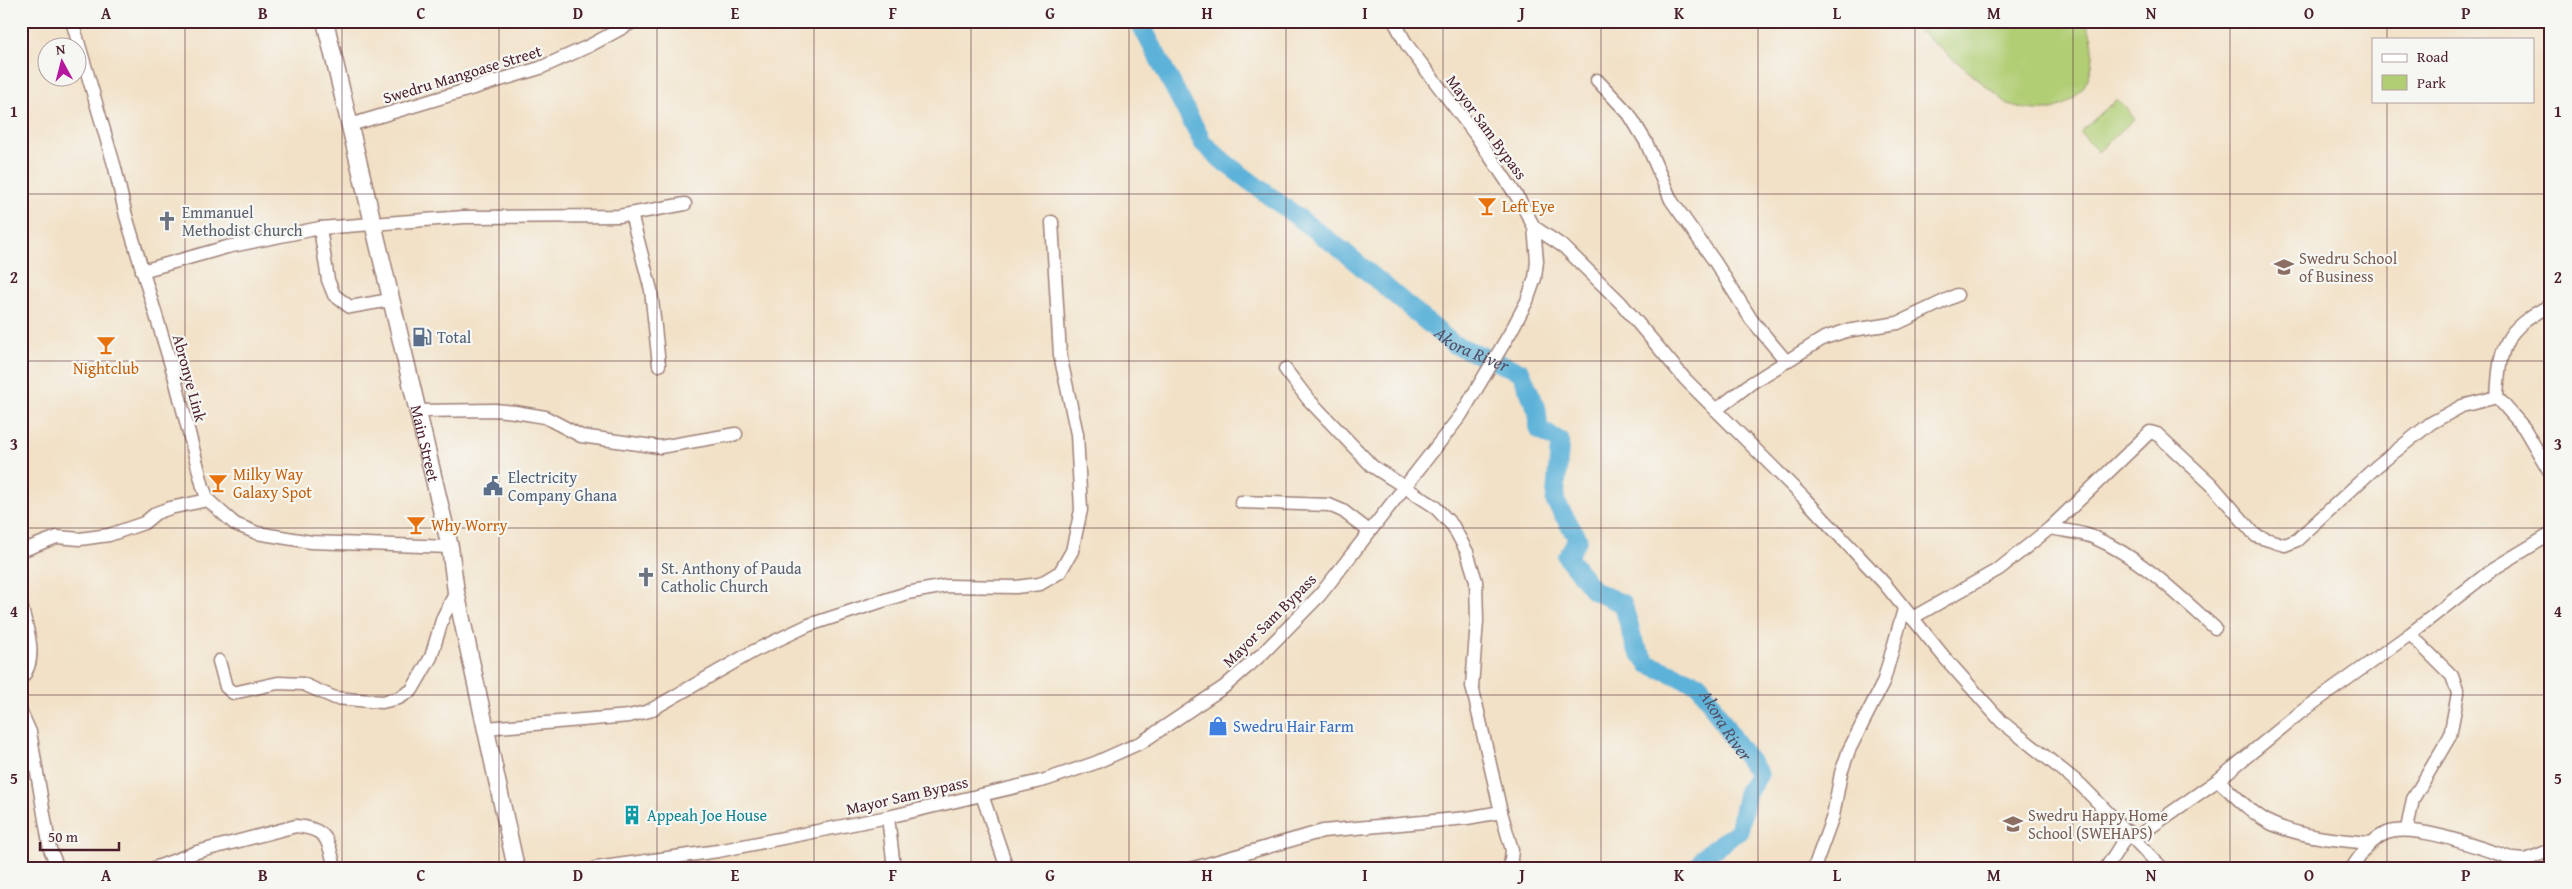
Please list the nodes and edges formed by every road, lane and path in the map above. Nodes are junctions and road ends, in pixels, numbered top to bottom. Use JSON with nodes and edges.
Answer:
{"nodes":[{"id":1,"x":72,"y":21,"type":"edge"},
{"id":2,"x":324,"y":21,"type":"edge"},
{"id":3,"x":635,"y":21,"type":"edge"},
{"id":4,"x":1394,"y":21,"type":"edge"},
{"id":5,"x":1597,"y":80,"type":"dead end"},
{"id":6,"x":350,"y":125,"type":"junction"},
{"id":7,"x":685,"y":204,"type":"dead end"},
{"id":8,"x":631,"y":214,"type":"junction"},
{"id":9,"x":1052,"y":222,"type":"dead end"},
{"id":10,"x":373,"y":223,"type":"junction"},
{"id":11,"x":320,"y":228,"type":"junction"},
{"id":12,"x":1534,"y":228,"type":"junction"},
{"id":13,"x":142,"y":271,"type":"junction"},
{"id":14,"x":1957,"y":295,"type":"dead end"},
{"id":15,"x":390,"y":300,"type":"junction"},
{"id":16,"x":2551,"y":305,"type":"edge"},
{"id":17,"x":1786,"y":361,"type":"junction"},
{"id":18,"x":659,"y":365,"type":"dead end"},
{"id":19,"x":1285,"y":369,"type":"dead end"},
{"id":20,"x":2496,"y":397,"type":"junction"},
{"id":21,"x":1716,"y":410,"type":"junction"},
{"id":22,"x":416,"y":411,"type":"junction"},
{"id":23,"x":736,"y":434,"type":"dead end"},
{"id":24,"x":2551,"y":474,"type":"edge"},
{"id":25,"x":1406,"y":488,"type":"junction"},
{"id":26,"x":208,"y":500,"type":"junction"},
{"id":27,"x":1241,"y":502,"type":"dead end"},
{"id":28,"x":2050,"y":528,"type":"junction"},
{"id":29,"x":1369,"y":531,"type":"junction"},
{"id":30,"x":2551,"y":534,"type":"edge"},
{"id":31,"x":450,"y":547,"type":"junction"},
{"id":32,"x":21,"y":551,"type":"edge"},
{"id":33,"x":456,"y":592,"type":"junction"},
{"id":34,"x":21,"y":605,"type":"edge"},
{"id":35,"x":1908,"y":613,"type":"junction"},
{"id":36,"x":2215,"y":628,"type":"dead end"},
{"id":37,"x":2410,"y":634,"type":"junction"},
{"id":38,"x":219,"y":661,"type":"dead end"},
{"id":39,"x":21,"y":679,"type":"edge"},
{"id":40,"x":21,"y":712,"type":"edge"},
{"id":41,"x":486,"y":728,"type":"junction"},
{"id":42,"x":2218,"y":780,"type":"junction"},
{"id":43,"x":982,"y":795,"type":"junction"},
{"id":44,"x":1501,"y":812,"type":"junction"},
{"id":45,"x":888,"y":817,"type":"junction"},
{"id":46,"x":2407,"y":829,"type":"junction"},
{"id":47,"x":2132,"y":835,"type":"junction"},
{"id":48,"x":2370,"y":843,"type":"junction"},
{"id":49,"x":2551,"y":850,"type":"edge"},
{"id":50,"x":58,"y":868,"type":"edge"},
{"id":51,"x":154,"y":868,"type":"edge"},
{"id":52,"x":335,"y":868,"type":"edge"},
{"id":53,"x":516,"y":868,"type":"edge"},
{"id":54,"x":596,"y":868,"type":"edge"},
{"id":55,"x":894,"y":868,"type":"edge"},
{"id":56,"x":1007,"y":868,"type":"edge"},
{"id":57,"x":1194,"y":868,"type":"edge"},
{"id":58,"x":1510,"y":868,"type":"edge"},
{"id":59,"x":1814,"y":868,"type":"edge"},
{"id":60,"x":2106,"y":868,"type":"edge"},
{"id":61,"x":2162,"y":868,"type":"edge"},
{"id":62,"x":2352,"y":868,"type":"edge"}],
"edges":[{"from":1,"to":13,"type":"street","name":"Abronye Link"},
{"from":2,"to":6,"type":"main road","name":"Main Street"},
{"from":3,"to":6,"type":"street","name":"Swedru Mangoase Street"},
{"from":4,"to":12,"type":"street","name":"Mayor Sam Bypass"},
{"from":5,"to":17,"type":"street"},
{"from":6,"to":10,"type":"main road","name":"Main Street"},
{"from":7,"to":8,"type":"street"},
{"from":8,"to":10,"type":"street"},
{"from":8,"to":18,"type":"street"},
{"from":9,"to":41,"type":"street"},
{"from":10,"to":11,"type":"street"},
{"from":10,"to":15,"type":"main road","name":"Main Street"},
{"from":11,"to":13,"type":"street"},
{"from":11,"to":15,"type":"street"},
{"from":12,"to":21,"type":"street"},
{"from":12,"to":25,"type":"street","name":"Mayor Sam Bypass"},
{"from":13,"to":26,"type":"street","name":"Abronye Link"},
{"from":14,"to":17,"type":"street"},
{"from":15,"to":22,"type":"main road","name":"Main Street"},
{"from":16,"to":20,"type":"street"},
{"from":17,"to":21,"type":"street"},
{"from":19,"to":25,"type":"street"},
{"from":20,"to":24,"type":"street"},
{"from":20,"to":28,"type":"street"},
{"from":21,"to":35,"type":"street"},
{"from":22,"to":23,"type":"street"},
{"from":22,"to":31,"type":"main road","name":"Main Street"},
{"from":25,"to":29,"type":"street","name":"Mayor Sam Bypass"},
{"from":25,"to":44,"type":"street"},
{"from":26,"to":31,"type":"street","name":"Abronye Link"},
{"from":26,"to":32,"type":"street"},
{"from":27,"to":29,"type":"street"},
{"from":28,"to":35,"type":"street"},
{"from":28,"to":36,"type":"street"},
{"from":29,"to":43,"type":"street","name":"Mayor Sam Bypass"},
{"from":30,"to":37,"type":"street"},
{"from":31,"to":33,"type":"main road","name":"Main Street"},
{"from":33,"to":38,"type":"street"},
{"from":33,"to":41,"type":"main road","name":"Main Street"},
{"from":34,"to":39,"type":"street"},
{"from":35,"to":47,"type":"street"},
{"from":35,"to":59,"type":"street"},
{"from":37,"to":42,"type":"street"},
{"from":37,"to":46,"type":"street"},
{"from":40,"to":50,"type":"street"},
{"from":41,"to":53,"type":"main road","name":"Main Street"},
{"from":42,"to":47,"type":"street"},
{"from":42,"to":48,"type":"street"},
{"from":43,"to":45,"type":"street","name":"Mayor Sam Bypass"},
{"from":43,"to":56,"type":"street"},
{"from":44,"to":57,"type":"street"},
{"from":44,"to":58,"type":"street"},
{"from":45,"to":54,"type":"street","name":"Mayor Sam Bypass"},
{"from":45,"to":55,"type":"street"},
{"from":46,"to":48,"type":"street"},
{"from":46,"to":49,"type":"street"},
{"from":47,"to":60,"type":"street"},
{"from":47,"to":61,"type":"street"},
{"from":48,"to":62,"type":"street"},
{"from":51,"to":52,"type":"street"}]}
